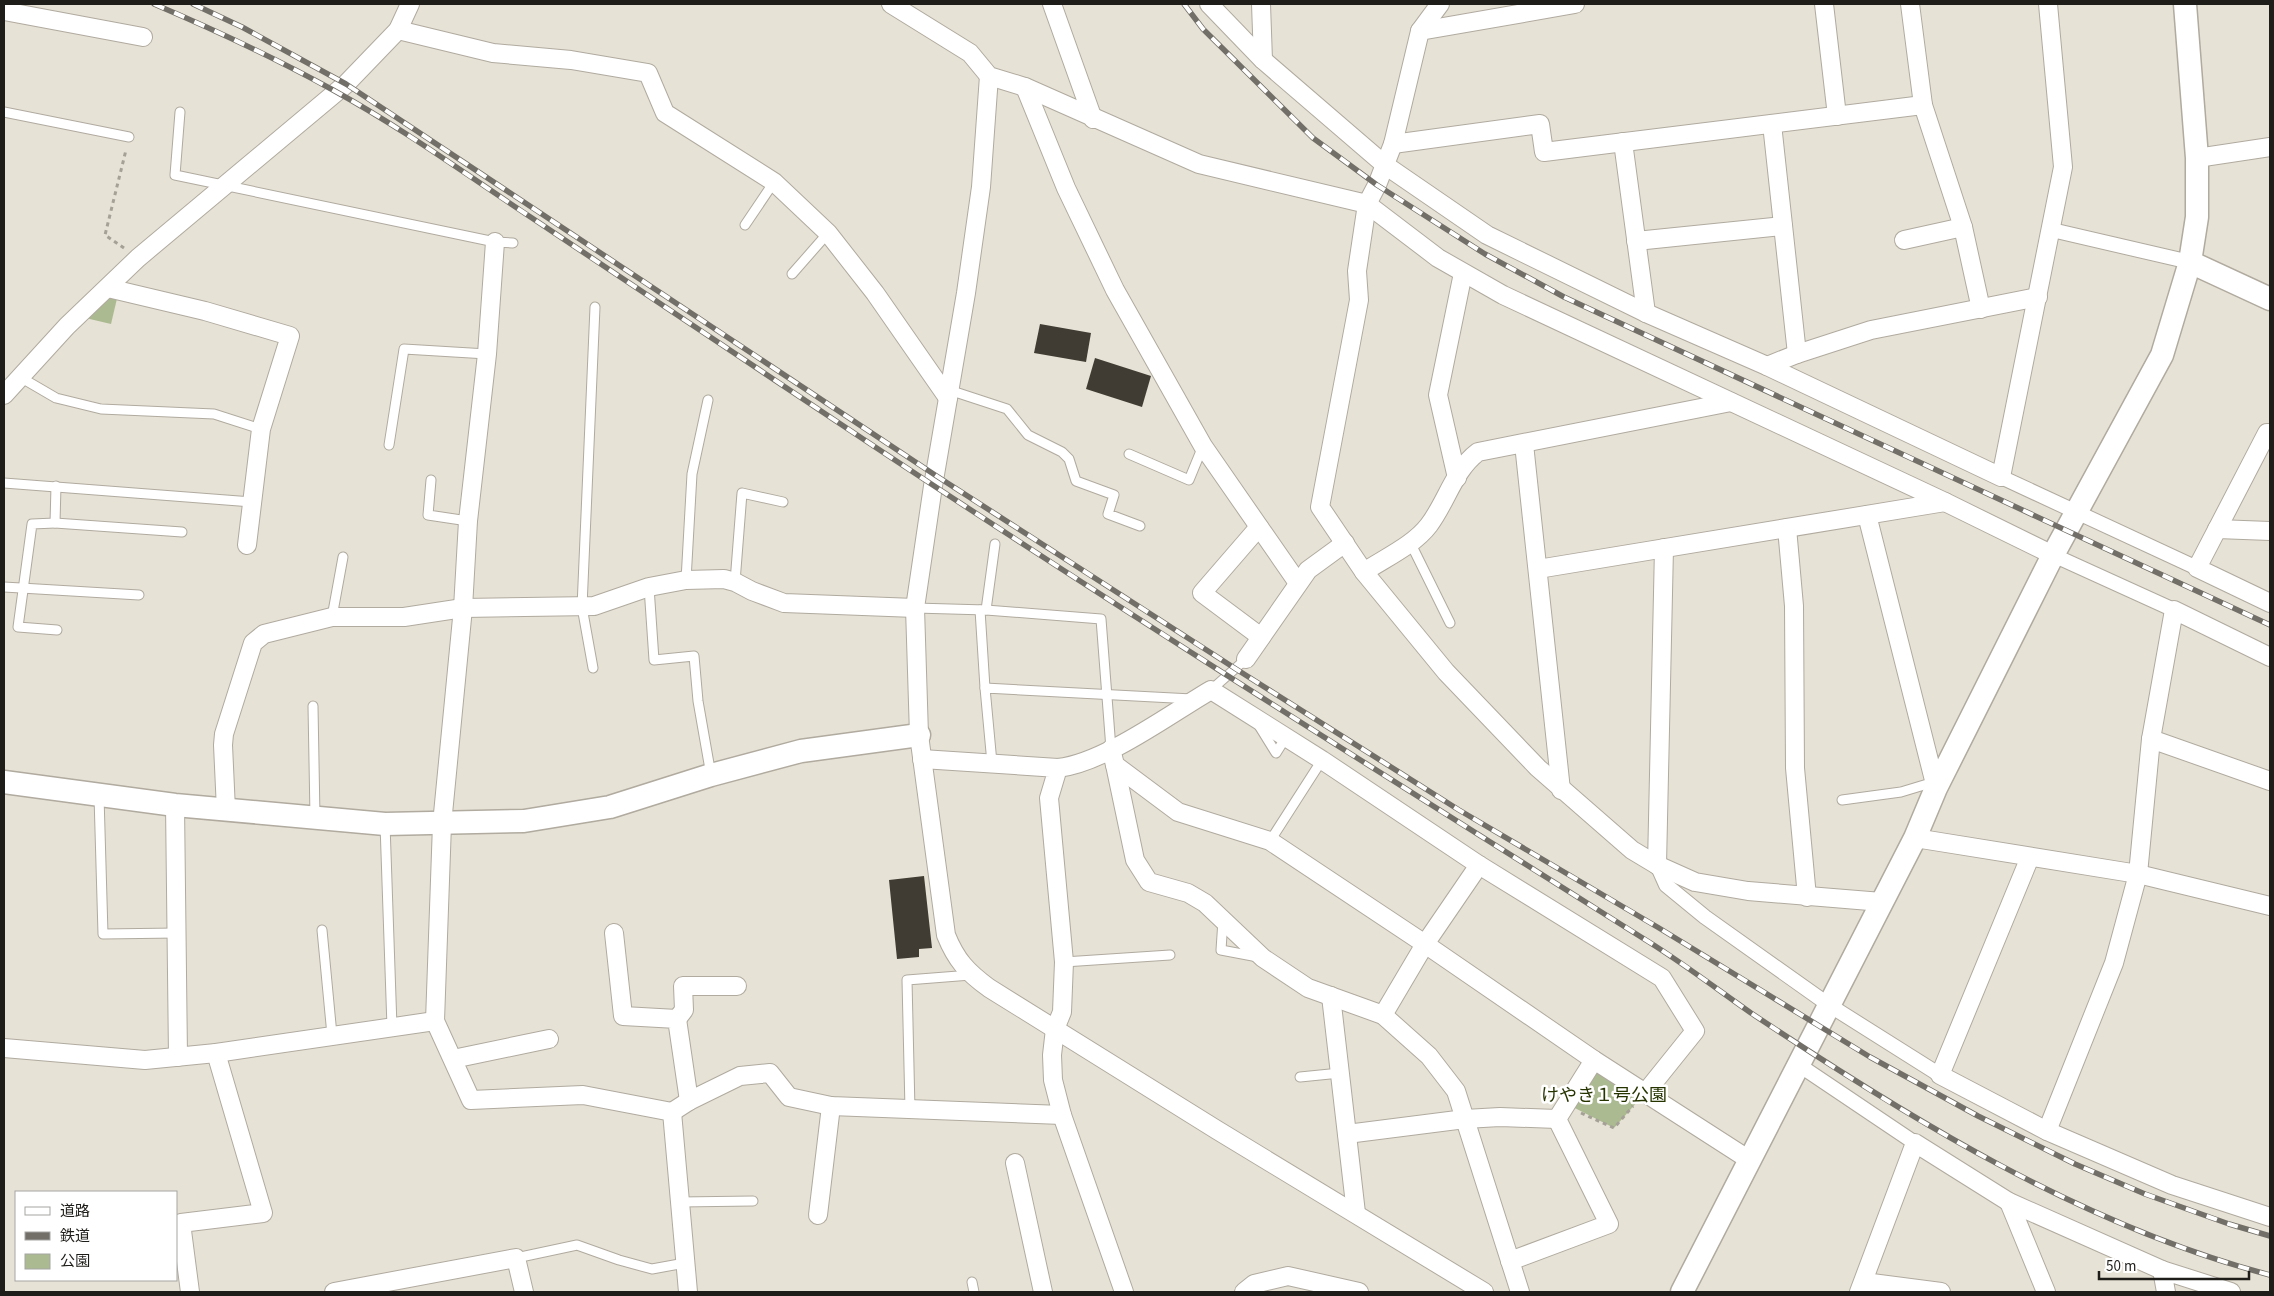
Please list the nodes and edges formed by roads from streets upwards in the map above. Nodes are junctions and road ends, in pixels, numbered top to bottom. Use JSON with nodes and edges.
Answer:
{"nodes":[{"id":1,"x":410,"y":4,"type":"edge"},
{"id":2,"x":891,"y":4,"type":"edge"},
{"id":3,"x":1052,"y":4,"type":"edge"},
{"id":4,"x":1209,"y":4,"type":"edge"},
{"id":5,"x":1261,"y":4,"type":"edge"},
{"id":6,"x":1440,"y":4,"type":"edge"},
{"id":7,"x":1575,"y":4,"type":"edge"},
{"id":8,"x":1824,"y":4,"type":"edge"},
{"id":9,"x":1910,"y":4,"type":"edge"},
{"id":10,"x":2048,"y":4,"type":"edge"},
{"id":11,"x":2185,"y":4,"type":"edge"},
{"id":12,"x":4,"y":11,"type":"edge"},
{"id":13,"x":398,"y":30,"type":"junction"},
{"id":14,"x":1420,"y":31,"type":"junction"},
{"id":15,"x":143,"y":37,"type":"dead end"},
{"id":16,"x":1262,"y":60,"type":"junction"},
{"id":17,"x":989,"y":76,"type":"junction"},
{"id":18,"x":1025,"y":87,"type":"junction"},
{"id":19,"x":1923,"y":105,"type":"junction"},
{"id":20,"x":1837,"y":116,"type":"junction"},
{"id":21,"x":1093,"y":119,"type":"junction"},
{"id":22,"x":1772,"y":124,"type":"junction"},
{"id":23,"x":1623,"y":142,"type":"junction"},
{"id":24,"x":1393,"y":144,"type":"junction"},
{"id":25,"x":2270,"y":147,"type":"edge"},
{"id":26,"x":2197,"y":158,"type":"junction"},
{"id":27,"x":1385,"y":165,"type":"junction"},
{"id":28,"x":1367,"y":204,"type":"junction"},
{"id":29,"x":1783,"y":226,"type":"junction"},
{"id":30,"x":1963,"y":227,"type":"junction"},
{"id":31,"x":2052,"y":230,"type":"junction"},
{"id":32,"x":1904,"y":240,"type":"dead end"},
{"id":33,"x":1636,"y":241,"type":"junction"},
{"id":34,"x":495,"y":242,"type":"road end"},
{"id":35,"x":2190,"y":262,"type":"junction"},
{"id":36,"x":1463,"y":272,"type":"junction"},
{"id":37,"x":108,"y":288,"type":"junction"},
{"id":38,"x":2038,"y":297,"type":"junction"},
{"id":39,"x":2270,"y":299,"type":"edge"},
{"id":40,"x":1981,"y":309,"type":"junction"},
{"id":41,"x":1646,"y":313,"type":"junction"},
{"id":42,"x":1797,"y":354,"type":"junction"},
{"id":43,"x":1768,"y":366,"type":"junction"},
{"id":44,"x":949,"y":394,"type":"junction"},
{"id":45,"x":4,"y":395,"type":"edge"},
{"id":46,"x":1731,"y":402,"type":"junction"},
{"id":47,"x":2270,"y":433,"type":"edge"},
{"id":48,"x":1524,"y":444,"type":"junction"},
{"id":49,"x":2001,"y":477,"type":"junction"},
{"id":50,"x":1457,"y":478,"type":"junction"},
{"id":51,"x":1945,"y":502,"type":"junction"},
{"id":52,"x":2077,"y":510,"type":"junction"},
{"id":53,"x":1867,"y":515,"type":"junction"},
{"id":54,"x":1259,"y":527,"type":"junction"},
{"id":55,"x":1787,"y":528,"type":"junction"},
{"id":56,"x":2217,"y":529,"type":"junction"},
{"id":57,"x":2270,"y":531,"type":"edge"},
{"id":58,"x":1345,"y":543,"type":"junction"},
{"id":59,"x":247,"y":545,"type":"dead end"},
{"id":60,"x":1664,"y":548,"type":"junction"},
{"id":61,"x":2053,"y":555,"type":"junction"},
{"id":62,"x":2197,"y":568,"type":"junction"},
{"id":63,"x":1538,"y":569,"type":"junction"},
{"id":64,"x":1364,"y":572,"type":"junction"},
{"id":65,"x":1298,"y":583,"type":"junction"},
{"id":66,"x":2270,"y":603,"type":"edge"},
{"id":67,"x":462,"y":608,"type":"junction"},
{"id":68,"x":915,"y":608,"type":"junction"},
{"id":69,"x":2174,"y":610,"type":"junction"},
{"id":70,"x":1261,"y":637,"type":"junction"},
{"id":71,"x":2270,"y":656,"type":"edge"},
{"id":72,"x":1246,"y":659,"type":"road end"},
{"id":73,"x":919,"y":735,"type":"junction"},
{"id":74,"x":2151,"y":739,"type":"junction"},
{"id":75,"x":1113,"y":757,"type":"junction"},
{"id":76,"x":922,"y":759,"type":"junction"},
{"id":77,"x":1058,"y":768,"type":"junction"},
{"id":78,"x":2270,"y":781,"type":"edge"},
{"id":79,"x":4,"y":782,"type":"edge"},
{"id":80,"x":1935,"y":785,"type":"junction"},
{"id":81,"x":1561,"y":790,"type":"junction"},
{"id":82,"x":175,"y":806,"type":"junction"},
{"id":83,"x":226,"y":810,"type":"junction"},
{"id":84,"x":442,"y":824,"type":"junction"},
{"id":85,"x":1915,"y":838,"type":"junction"},
{"id":86,"x":2030,"y":856,"type":"junction"},
{"id":87,"x":1479,"y":865,"type":"junction"},
{"id":88,"x":1657,"y":865,"type":"junction"},
{"id":89,"x":2138,"y":874,"type":"junction"},
{"id":90,"x":1807,"y":897,"type":"junction"},
{"id":91,"x":1882,"y":902,"type":"junction"},
{"id":92,"x":2270,"y":906,"type":"edge"},
{"id":93,"x":614,"y":933,"type":"dead end"},
{"id":94,"x":1425,"y":944,"type":"junction"},
{"id":95,"x":737,"y":986,"type":"dead end"},
{"id":96,"x":1332,"y":996,"type":"junction"},
{"id":97,"x":1829,"y":1005,"type":"junction"},
{"id":98,"x":1383,"y":1015,"type":"junction"},
{"id":99,"x":677,"y":1019,"type":"junction"},
{"id":100,"x":435,"y":1021,"type":"junction"},
{"id":101,"x":1055,"y":1029,"type":"junction"},
{"id":102,"x":550,"y":1039,"type":"dead end"},
{"id":103,"x":4,"y":1048,"type":"edge"},
{"id":104,"x":216,"y":1053,"type":"junction"},
{"id":105,"x":178,"y":1057,"type":"junction"},
{"id":106,"x":454,"y":1060,"type":"junction"},
{"id":107,"x":1594,"y":1060,"type":"junction"},
{"id":108,"x":1799,"y":1065,"type":"junction"},
{"id":109,"x":1940,"y":1075,"type":"junction"},
{"id":110,"x":1646,"y":1092,"type":"junction"},
{"id":111,"x":689,"y":1101,"type":"junction"},
{"id":112,"x":831,"y":1106,"type":"junction"},
{"id":113,"x":672,"y":1112,"type":"junction"},
{"id":114,"x":1062,"y":1116,"type":"junction"},
{"id":115,"x":1465,"y":1119,"type":"junction"},
{"id":116,"x":1557,"y":1119,"type":"junction"},
{"id":117,"x":2047,"y":1131,"type":"junction"},
{"id":118,"x":1347,"y":1134,"type":"junction"},
{"id":119,"x":1915,"y":1143,"type":"junction"},
{"id":120,"x":1751,"y":1161,"type":"junction"},
{"id":121,"x":1015,"y":1163,"type":"dead end"},
{"id":122,"x":2009,"y":1202,"type":"junction"},
{"id":123,"x":1356,"y":1213,"type":"junction"},
{"id":124,"x":818,"y":1215,"type":"dead end"},
{"id":125,"x":2270,"y":1216,"type":"edge"},
{"id":126,"x":178,"y":1223,"type":"edge"},
{"id":127,"x":1510,"y":1261,"type":"junction"},
{"id":128,"x":2162,"y":1270,"type":"junction"},
{"id":129,"x":413,"y":1285,"type":"edge"},
{"id":130,"x":1861,"y":1287,"type":"edge"},
{"id":131,"x":190,"y":1292,"type":"edge"},
{"id":132,"x":334,"y":1292,"type":"edge"},
{"id":133,"x":524,"y":1292,"type":"edge"},
{"id":134,"x":688,"y":1292,"type":"edge"},
{"id":135,"x":1042,"y":1292,"type":"edge"},
{"id":136,"x":1124,"y":1292,"type":"edge"},
{"id":137,"x":1244,"y":1292,"type":"edge"},
{"id":138,"x":1358,"y":1292,"type":"edge"},
{"id":139,"x":1484,"y":1292,"type":"edge"},
{"id":140,"x":1520,"y":1292,"type":"edge"},
{"id":141,"x":1682,"y":1292,"type":"edge"},
{"id":142,"x":1941,"y":1292,"type":"edge"},
{"id":143,"x":2046,"y":1292,"type":"edge"},
{"id":144,"x":2166,"y":1292,"type":"edge"},
{"id":145,"x":2231,"y":1292,"type":"edge"}],
"edges":[{"from":1,"to":13,"type":"street"},
{"from":2,"to":17,"type":"street"},
{"from":3,"to":21,"type":"street"},
{"from":4,"to":16,"type":"street"},
{"from":5,"to":16,"type":"street"},
{"from":6,"to":14,"type":"street"},
{"from":7,"to":14,"type":"street"},
{"from":8,"to":20,"type":"street"},
{"from":9,"to":19,"type":"street"},
{"from":10,"to":31,"type":"street"},
{"from":11,"to":26,"type":"street"},
{"from":12,"to":15,"type":"street"},
{"from":13,"to":37,"type":"street"},
{"from":13,"to":44,"type":"street"},
{"from":14,"to":24,"type":"street"},
{"from":16,"to":27,"type":"street"},
{"from":17,"to":18,"type":"street"},
{"from":17,"to":44,"type":"street"},
{"from":18,"to":21,"type":"street"},
{"from":18,"to":54,"type":"street"},
{"from":19,"to":20,"type":"street"},
{"from":19,"to":30,"type":"street"},
{"from":20,"to":22,"type":"street"},
{"from":21,"to":28,"type":"street"},
{"from":22,"to":23,"type":"street"},
{"from":22,"to":29,"type":"street"},
{"from":23,"to":24,"type":"street"},
{"from":23,"to":33,"type":"street"},
{"from":24,"to":27,"type":"street"},
{"from":25,"to":26,"type":"street"},
{"from":26,"to":35,"type":"street"},
{"from":27,"to":28,"type":"street"},
{"from":27,"to":41,"type":"street"},
{"from":28,"to":36,"type":"street"},
{"from":28,"to":58,"type":"street"},
{"from":29,"to":33,"type":"street"},
{"from":29,"to":42,"type":"street"},
{"from":30,"to":32,"type":"street"},
{"from":30,"to":40,"type":"street"},
{"from":31,"to":35,"type":"street"},
{"from":31,"to":38,"type":"street"},
{"from":33,"to":41,"type":"street"},
{"from":34,"to":67,"type":"street"},
{"from":35,"to":39,"type":"street"},
{"from":35,"to":52,"type":"street"},
{"from":36,"to":46,"type":"street"},
{"from":36,"to":50,"type":"street"},
{"from":37,"to":45,"type":"street"},
{"from":37,"to":59,"type":"street"},
{"from":38,"to":40,"type":"street"},
{"from":38,"to":49,"type":"street"},
{"from":40,"to":42,"type":"street"},
{"from":41,"to":43,"type":"street"},
{"from":42,"to":43,"type":"street"},
{"from":43,"to":49,"type":"street"},
{"from":44,"to":68,"type":"street"},
{"from":46,"to":48,"type":"street"},
{"from":46,"to":51,"type":"street"},
{"from":47,"to":56,"type":"street"},
{"from":48,"to":50,"type":"street"},
{"from":48,"to":63,"type":"street"},
{"from":49,"to":52,"type":"street"},
{"from":50,"to":64,"type":"street"},
{"from":51,"to":53,"type":"street"},
{"from":51,"to":61,"type":"street"},
{"from":52,"to":61,"type":"street"},
{"from":52,"to":62,"type":"street"},
{"from":53,"to":55,"type":"street"},
{"from":53,"to":80,"type":"street"},
{"from":54,"to":65,"type":"street"},
{"from":54,"to":70,"type":"street"},
{"from":55,"to":60,"type":"street"},
{"from":55,"to":90,"type":"street"},
{"from":56,"to":57,"type":"street"},
{"from":56,"to":62,"type":"street"},
{"from":58,"to":64,"type":"street"},
{"from":58,"to":65,"type":"street"},
{"from":60,"to":63,"type":"street"},
{"from":60,"to":88,"type":"street"},
{"from":61,"to":69,"type":"street"},
{"from":61,"to":80,"type":"street"},
{"from":62,"to":66,"type":"street"},
{"from":63,"to":81,"type":"street"},
{"from":64,"to":81,"type":"street"},
{"from":65,"to":70,"type":"street"},
{"from":67,"to":68,"type":"street"},
{"from":67,"to":83,"type":"street"},
{"from":67,"to":84,"type":"street"},
{"from":68,"to":73,"type":"street"},
{"from":69,"to":71,"type":"street"},
{"from":69,"to":74,"type":"street"},
{"from":70,"to":72,"type":"street"},
{"from":73,"to":76,"type":"street"},
{"from":73,"to":84,"type":"street"},
{"from":74,"to":78,"type":"street"},
{"from":74,"to":89,"type":"street"},
{"from":75,"to":77,"type":"street"},
{"from":75,"to":87,"type":"street"},
{"from":75,"to":94,"type":"street"},
{"from":75,"to":96,"type":"street"},
{"from":76,"to":77,"type":"street"},
{"from":76,"to":101,"type":"street"},
{"from":77,"to":101,"type":"street"},
{"from":79,"to":82,"type":"street"},
{"from":80,"to":85,"type":"street"},
{"from":81,"to":88,"type":"street"},
{"from":82,"to":83,"type":"street"},
{"from":82,"to":105,"type":"street"},
{"from":83,"to":84,"type":"street"},
{"from":84,"to":100,"type":"street"},
{"from":85,"to":86,"type":"street"},
{"from":85,"to":91,"type":"street"},
{"from":86,"to":89,"type":"street"},
{"from":86,"to":109,"type":"street"},
{"from":87,"to":94,"type":"street"},
{"from":87,"to":110,"type":"street"},
{"from":88,"to":90,"type":"street"},
{"from":88,"to":97,"type":"street"},
{"from":89,"to":92,"type":"street"},
{"from":89,"to":117,"type":"street"},
{"from":90,"to":91,"type":"street"},
{"from":91,"to":97,"type":"street"},
{"from":93,"to":99,"type":"street"},
{"from":94,"to":98,"type":"street"},
{"from":94,"to":107,"type":"street"},
{"from":95,"to":99,"type":"street"},
{"from":96,"to":98,"type":"street"},
{"from":96,"to":118,"type":"street"},
{"from":97,"to":108,"type":"street"},
{"from":97,"to":109,"type":"street"},
{"from":98,"to":115,"type":"street"},
{"from":99,"to":111,"type":"street"},
{"from":100,"to":104,"type":"street"},
{"from":100,"to":106,"type":"street"},
{"from":101,"to":114,"type":"street"},
{"from":101,"to":123,"type":"street"},
{"from":102,"to":106,"type":"street"},
{"from":103,"to":105,"type":"street"},
{"from":104,"to":105,"type":"street"},
{"from":104,"to":126,"type":"street"},
{"from":106,"to":113,"type":"street"},
{"from":107,"to":110,"type":"street"},
{"from":107,"to":116,"type":"street"},
{"from":108,"to":119,"type":"street"},
{"from":108,"to":120,"type":"street"},
{"from":109,"to":117,"type":"street"},
{"from":110,"to":120,"type":"street"},
{"from":111,"to":112,"type":"street"},
{"from":111,"to":113,"type":"street"},
{"from":112,"to":114,"type":"street"},
{"from":112,"to":124,"type":"street"},
{"from":113,"to":134,"type":"street"},
{"from":114,"to":136,"type":"street"},
{"from":115,"to":116,"type":"street"},
{"from":115,"to":118,"type":"street"},
{"from":115,"to":127,"type":"street"},
{"from":116,"to":127,"type":"street"},
{"from":117,"to":125,"type":"street"},
{"from":118,"to":123,"type":"street"},
{"from":119,"to":122,"type":"street"},
{"from":119,"to":130,"type":"street"},
{"from":120,"to":141,"type":"street"},
{"from":121,"to":135,"type":"street"},
{"from":122,"to":128,"type":"street"},
{"from":122,"to":143,"type":"street"},
{"from":123,"to":139,"type":"street"},
{"from":126,"to":131,"type":"street"},
{"from":127,"to":140,"type":"street"},
{"from":128,"to":144,"type":"street"},
{"from":128,"to":145,"type":"street"},
{"from":129,"to":132,"type":"street"},
{"from":129,"to":133,"type":"street"},
{"from":130,"to":142,"type":"street"},
{"from":137,"to":138,"type":"street"}]}
